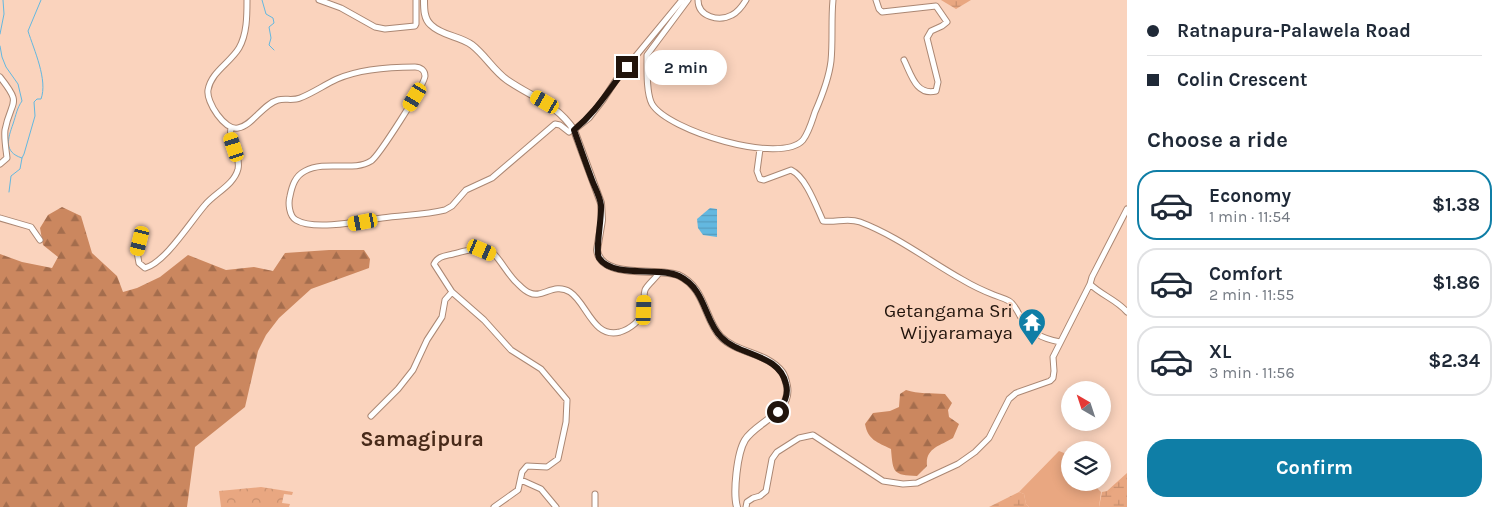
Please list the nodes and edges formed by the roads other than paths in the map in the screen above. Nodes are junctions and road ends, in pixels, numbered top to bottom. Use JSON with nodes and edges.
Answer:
{"nodes":[{"id":1,"x":247,"y":0,"type":"edge"},
{"id":2,"x":319,"y":0,"type":"edge"},
{"id":3,"x":416,"y":0,"type":"edge"},
{"id":4,"x":424,"y":0,"type":"edge"},
{"id":5,"x":682,"y":0,"type":"edge"},
{"id":6,"x":688,"y":0,"type":"edge"},
{"id":7,"x":698,"y":0,"type":"edge"},
{"id":8,"x":746,"y":0,"type":"edge"},
{"id":9,"x":833,"y":0,"type":"edge"},
{"id":10,"x":876,"y":0,"type":"edge"},
{"id":11,"x":904,"y":60,"type":"dead end"},
{"id":12,"x":0,"y":77,"type":"edge"},
{"id":13,"x":231,"y":128,"type":"junction"},
{"id":14,"x":574,"y":129,"type":"junction"},
{"id":15,"x":760,"y":149,"type":"junction"},
{"id":16,"x":0,"y":164,"type":"edge"},
{"id":17,"x":1127,"y":209,"type":"edge"},
{"id":18,"x":0,"y":218,"type":"edge"},
{"id":19,"x":40,"y":240,"type":"dead end"},
{"id":20,"x":140,"y":241,"type":"dead end"},
{"id":21,"x":660,"y":273,"type":"junction"},
{"id":22,"x":1090,"y":284,"type":"junction"},
{"id":23,"x":452,"y":292,"type":"junction"},
{"id":24,"x":1127,"y":312,"type":"edge"},
{"id":25,"x":1060,"y":342,"type":"junction"},
{"id":26,"x":371,"y":416,"type":"dead end"},
{"id":27,"x":520,"y":480,"type":"junction"},
{"id":28,"x":595,"y":494,"type":"dead end"},
{"id":29,"x":494,"y":507,"type":"edge"},
{"id":30,"x":556,"y":507,"type":"edge"},
{"id":31,"x":595,"y":507,"type":"edge"},
{"id":32,"x":737,"y":507,"type":"edge"},
{"id":33,"x":746,"y":507,"type":"edge"}],
"edges":[{"from":1,"to":13,"type":"street"},
{"from":2,"to":3,"type":"street"},
{"from":4,"to":14,"type":"main road"},
{"from":5,"to":14,"type":"street"},
{"from":6,"to":15,"type":"street"},
{"from":7,"to":8,"type":"street"},
{"from":9,"to":15,"type":"street"},
{"from":10,"to":11,"type":"street"},
{"from":12,"to":16,"type":"street"},
{"from":13,"to":14,"type":"street"},
{"from":13,"to":20,"type":"street"},
{"from":14,"to":21,"type":"main road"},
{"from":15,"to":25,"type":"street"},
{"from":17,"to":22,"type":"street"},
{"from":18,"to":19,"type":"street"},
{"from":21,"to":23,"type":"street"},
{"from":21,"to":32,"type":"main road"},
{"from":22,"to":24,"type":"street"},
{"from":22,"to":25,"type":"street"},
{"from":23,"to":26,"type":"street"},
{"from":23,"to":27,"type":"street"},
{"from":25,"to":33,"type":"street"},
{"from":27,"to":29,"type":"street"},
{"from":27,"to":30,"type":"street"},
{"from":28,"to":31,"type":"street"}]}
